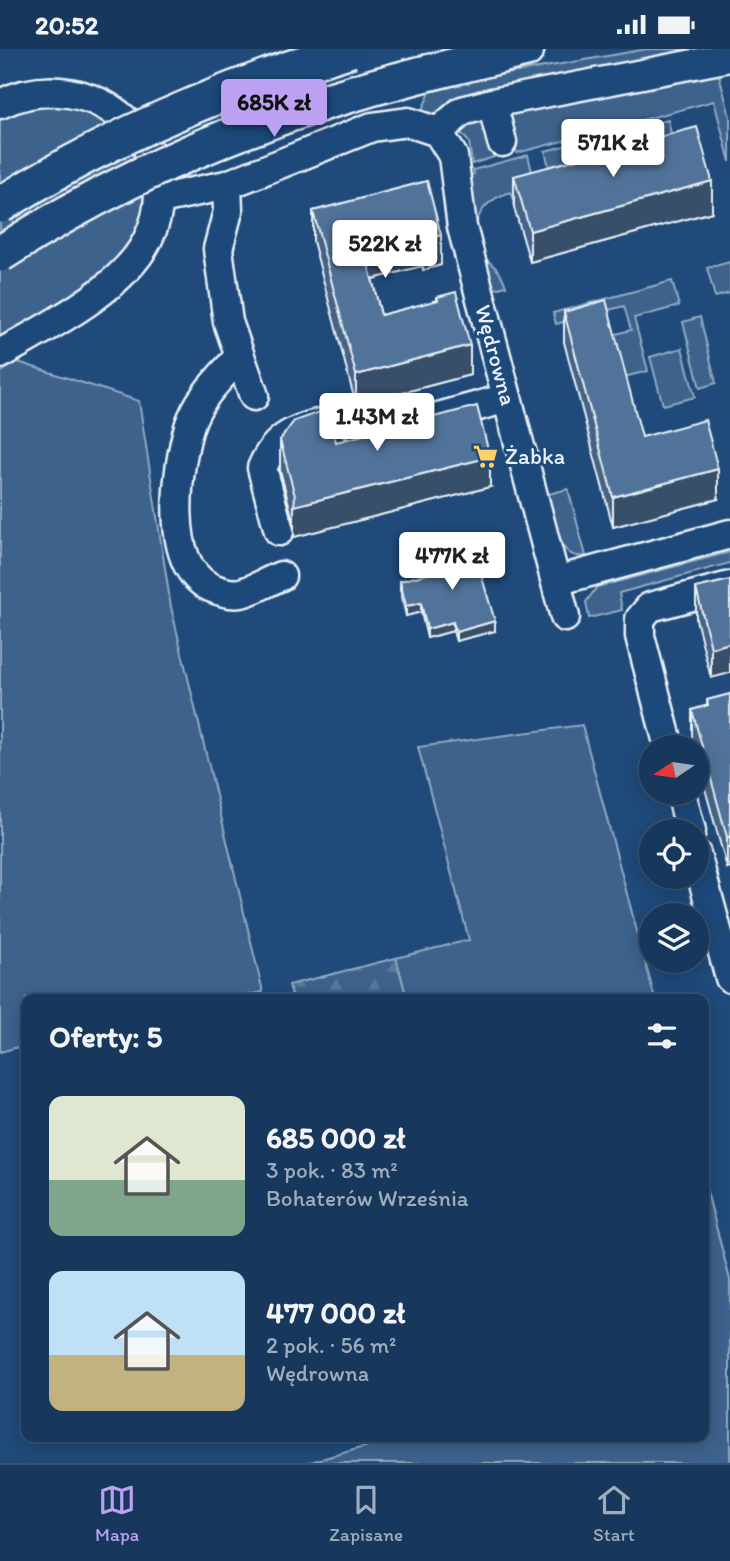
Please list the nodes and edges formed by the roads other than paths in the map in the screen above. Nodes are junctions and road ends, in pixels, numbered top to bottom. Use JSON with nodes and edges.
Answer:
{"nodes":[{"id":1,"x":351,"y":49,"type":"edge"},
{"id":2,"x":526,"y":49,"type":"edge"},
{"id":3,"x":730,"y":57,"type":"edge"},
{"id":4,"x":492,"y":103,"type":"junction"},
{"id":5,"x":0,"y":104,"type":"edge"},
{"id":6,"x":438,"y":132,"type":"junction"},
{"id":7,"x":502,"y":142,"type":"dead end"},
{"id":8,"x":227,"y":185,"type":"junction"},
{"id":9,"x":160,"y":199,"type":"junction"},
{"id":10,"x":0,"y":205,"type":"edge"},
{"id":11,"x":0,"y":254,"type":"edge"},
{"id":12,"x":0,"y":354,"type":"edge"},
{"id":13,"x":239,"y":357,"type":"junction"},
{"id":14,"x":254,"y":396,"type":"dead end"},
{"id":15,"x":507,"y":398,"type":"junction"},
{"id":16,"x":279,"y":531,"type":"dead end"},
{"id":17,"x":730,"y":534,"type":"edge"},
{"id":18,"x":281,"y":576,"type":"dead end"},
{"id":19,"x":556,"y":581,"type":"junction"},
{"id":20,"x":730,"y":586,"type":"edge"},
{"id":21,"x":565,"y":617,"type":"dead end"},
{"id":22,"x":666,"y":735,"type":"edge"},
{"id":23,"x":706,"y":889,"type":"edge"},
{"id":24,"x":730,"y":978,"type":"edge"}],
"edges":[{"from":1,"to":10,"type":"main road","bridge":true},
{"from":2,"to":11,"type":"main road","bridge":true},
{"from":3,"to":4,"type":"street"},
{"from":4,"to":6,"type":"street"},
{"from":4,"to":7,"type":"street"},
{"from":5,"to":9,"type":"street"},
{"from":6,"to":8,"type":"street"},
{"from":6,"to":15,"type":"street","name":"Wędrowna"},
{"from":8,"to":9,"type":"street"},
{"from":8,"to":13,"type":"street"},
{"from":9,"to":12,"type":"street"},
{"from":13,"to":14,"type":"street"},
{"from":13,"to":18,"type":"street"},
{"from":15,"to":16,"type":"street"},
{"from":15,"to":19,"type":"street","name":"Wędrowna"},
{"from":17,"to":19,"type":"street"},
{"from":19,"to":21,"type":"street","name":"Wędrowna"},
{"from":20,"to":22,"type":"street"},
{"from":23,"to":24,"type":"street"}]}
